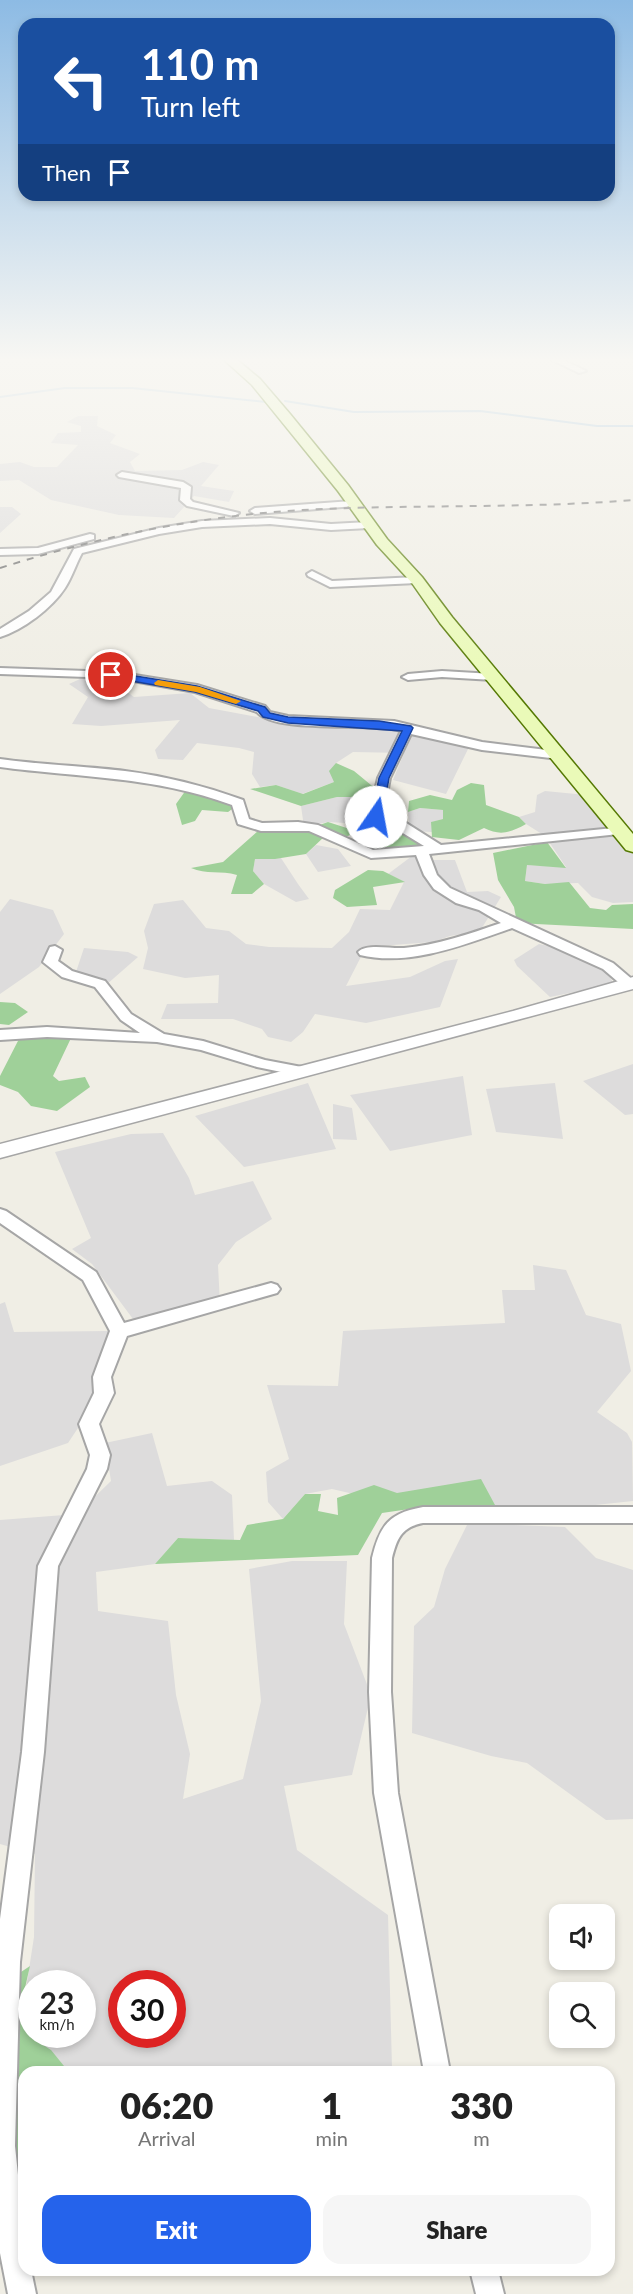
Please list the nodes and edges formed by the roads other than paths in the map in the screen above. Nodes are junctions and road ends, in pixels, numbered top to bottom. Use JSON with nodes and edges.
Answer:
{"nodes":[{"id":1,"x":324,"y":465,"type":"edge"},
{"id":2,"x":122,"y":475,"type":"dead end"},
{"id":3,"x":352,"y":504,"type":"junction"},
{"id":4,"x":234,"y":513,"type":"junction"},
{"id":5,"x":369,"y":525,"type":"junction"},
{"id":6,"x":0,"y":552,"type":"edge"},
{"id":7,"x":312,"y":574,"type":"dead end"},
{"id":8,"x":417,"y":580,"type":"junction"},
{"id":9,"x":0,"y":634,"type":"edge"},
{"id":10,"x":0,"y":671,"type":"edge"},
{"id":11,"x":408,"y":677,"type":"dead end"},
{"id":12,"x":493,"y":677,"type":"junction"},
{"id":13,"x":408,"y":728,"type":"junction"},
{"id":14,"x":559,"y":755,"type":"junction"},
{"id":15,"x":0,"y":763,"type":"edge"},
{"id":16,"x":619,"y":830,"type":"junction"},
{"id":17,"x":633,"y":846,"type":"edge"},
{"id":18,"x":438,"y":849,"type":"junction"},
{"id":19,"x":422,"y":851,"type":"junction"},
{"id":20,"x":513,"y":923,"type":"junction"},
{"id":21,"x":55,"y":950,"type":"dead end"},
{"id":22,"x":365,"y":952,"type":"dead end"},
{"id":23,"x":631,"y":984,"type":"edge"},
{"id":24,"x":0,"y":1035,"type":"edge"},
{"id":25,"x":159,"y":1038,"type":"junction"},
{"id":26,"x":302,"y":1071,"type":"junction"},
{"id":27,"x":0,"y":1151,"type":"edge"},
{"id":28,"x":0,"y":1215,"type":"edge"},
{"id":29,"x":271,"y":1289,"type":"dead end"},
{"id":30,"x":119,"y":1331,"type":"junction"},
{"id":31,"x":633,"y":1515,"type":"edge"},
{"id":32,"x":4,"y":1962,"type":"edge"},
{"id":33,"x":436,"y":2066,"type":"edge"},
{"id":34,"x":18,"y":2273,"type":"edge"},
{"id":35,"x":18,"y":2276,"type":"edge"},
{"id":36,"x":486,"y":2276,"type":"edge"},
{"id":37,"x":22,"y":2294,"type":"edge"},
{"id":38,"x":490,"y":2294,"type":"edge"}],
"edges":[{"from":1,"to":3,"type":"main road"},
{"from":2,"to":4,"type":"street"},
{"from":3,"to":4,"type":"street"},
{"from":3,"to":5,"type":"main road"},
{"from":4,"to":6,"type":"street"},
{"from":5,"to":8,"type":"main road"},
{"from":5,"to":9,"type":"street"},
{"from":7,"to":8,"type":"street"},
{"from":8,"to":12,"type":"main road"},
{"from":10,"to":13,"type":"street"},
{"from":11,"to":12,"type":"street"},
{"from":12,"to":14,"type":"main road"},
{"from":13,"to":14,"type":"street"},
{"from":13,"to":18,"type":"street"},
{"from":14,"to":16,"type":"main road"},
{"from":15,"to":19,"type":"street"},
{"from":16,"to":17,"type":"main road"},
{"from":16,"to":18,"type":"street"},
{"from":18,"to":19,"type":"street"},
{"from":19,"to":20,"type":"street"},
{"from":20,"to":22,"type":"street"},
{"from":20,"to":23,"type":"street"},
{"from":21,"to":25,"type":"street"},
{"from":23,"to":26,"type":"street"},
{"from":24,"to":25,"type":"street"},
{"from":25,"to":26,"type":"street"},
{"from":26,"to":27,"type":"street"},
{"from":28,"to":30,"type":"street"},
{"from":29,"to":30,"type":"street"},
{"from":30,"to":32,"type":"street"},
{"from":31,"to":33,"type":"street"},
{"from":32,"to":34,"type":"street"},
{"from":35,"to":37,"type":"street"},
{"from":36,"to":38,"type":"street"}]}
